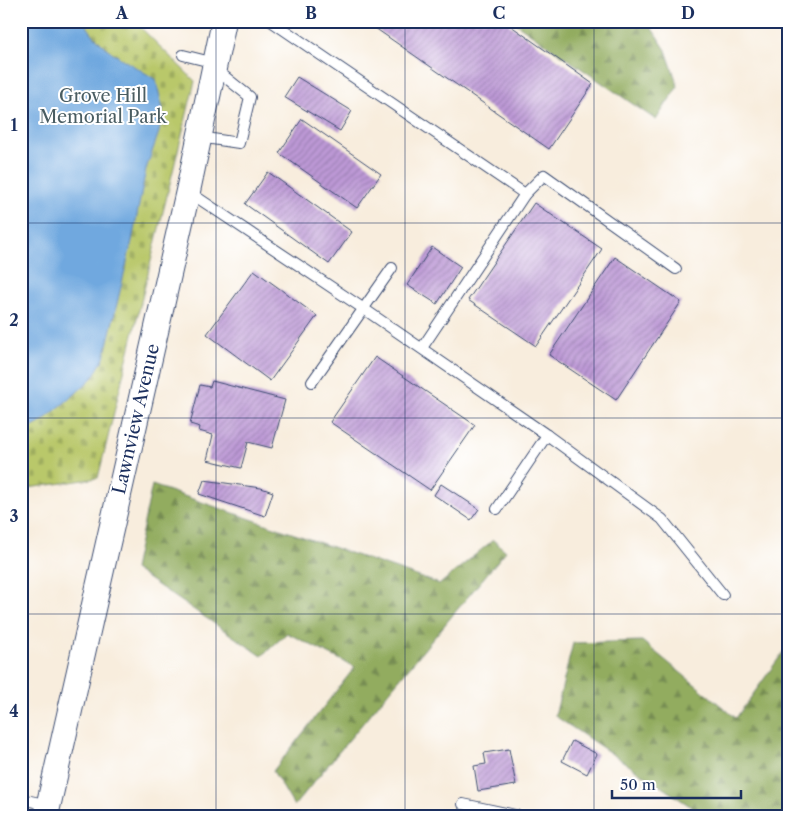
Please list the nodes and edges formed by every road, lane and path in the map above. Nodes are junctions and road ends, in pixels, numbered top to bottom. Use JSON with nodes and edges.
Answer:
{"nodes":[{"id":1,"x":224,"y":21,"type":"edge"},
{"id":2,"x":271,"y":21,"type":"edge"},
{"id":3,"x":184,"y":55,"type":"dead end"},
{"id":4,"x":214,"y":66,"type":"junction"},
{"id":5,"x":198,"y":137,"type":"junction"},
{"id":6,"x":188,"y":191,"type":"junction"},
{"id":7,"x":525,"y":194,"type":"junction"},
{"id":8,"x":392,"y":268,"type":"dead end"},
{"id":9,"x":676,"y":269,"type":"dead end"},
{"id":10,"x":364,"y":309,"type":"junction"},
{"id":11,"x":422,"y":348,"type":"junction"},
{"id":12,"x":312,"y":382,"type":"dead end"},
{"id":13,"x":547,"y":435,"type":"junction"},
{"id":14,"x":497,"y":509,"type":"dead end"},
{"id":15,"x":723,"y":595,"type":"dead end"},
{"id":16,"x":21,"y":799,"type":"edge"},
{"id":17,"x":463,"y":804,"type":"dead end"},
{"id":18,"x":47,"y":811,"type":"edge"},
{"id":19,"x":520,"y":816,"type":"edge"}],
"edges":[{"from":1,"to":4,"type":"street","name":"Lawnview Avenue"},
{"from":2,"to":7,"type":"lane"},
{"from":3,"to":4,"type":"lane"},
{"from":4,"to":5,"type":"street","name":"Lawnview Avenue"},
{"from":4,"to":5,"type":"lane"},
{"from":5,"to":6,"type":"street","name":"Lawnview Avenue"},
{"from":6,"to":10,"type":"lane"},
{"from":6,"to":18,"type":"street","name":"Lawnview Avenue"},
{"from":7,"to":9,"type":"lane"},
{"from":7,"to":11,"type":"lane"},
{"from":8,"to":10,"type":"lane"},
{"from":10,"to":11,"type":"lane"},
{"from":10,"to":12,"type":"lane"},
{"from":11,"to":13,"type":"lane"},
{"from":13,"to":14,"type":"lane"},
{"from":13,"to":15,"type":"lane"},
{"from":16,"to":18,"type":"lane"},
{"from":17,"to":19,"type":"lane"}]}
